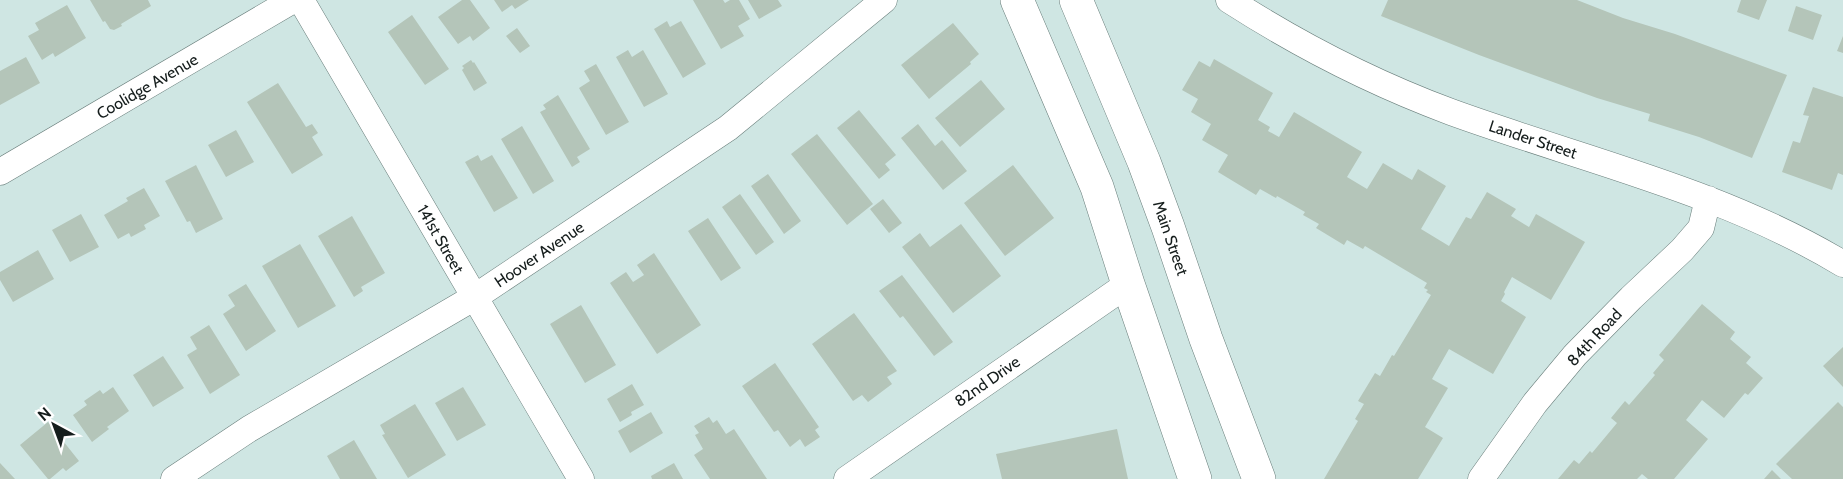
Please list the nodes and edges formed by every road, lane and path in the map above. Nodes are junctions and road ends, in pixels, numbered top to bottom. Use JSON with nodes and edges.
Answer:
{"nodes":[{"id":1,"x":293,"y":0,"type":"edge"},
{"id":2,"x":301,"y":0,"type":"edge"},
{"id":3,"x":884,"y":0,"type":"edge"},
{"id":4,"x":1017,"y":0,"type":"edge"},
{"id":5,"x":1076,"y":0,"type":"edge"},
{"id":6,"x":1229,"y":0,"type":"edge"},
{"id":7,"x":0,"y":172,"type":"edge"},
{"id":8,"x":1708,"y":199,"type":"junction"},
{"id":9,"x":1843,"y":264,"type":"edge"},
{"id":10,"x":1128,"y":284,"type":"junction"},
{"id":11,"x":475,"y":297,"type":"junction"},
{"id":12,"x":174,"y":479,"type":"edge"},
{"id":13,"x":581,"y":479,"type":"edge"},
{"id":14,"x":847,"y":479,"type":"edge"},
{"id":15,"x":1195,"y":479,"type":"edge"},
{"id":16,"x":1259,"y":479,"type":"edge"},
{"id":17,"x":1481,"y":479,"type":"edge"}],
"edges":[{"from":1,"to":7,"type":"street","name":"Coolidge Avenue"},
{"from":2,"to":11,"type":"street","name":"141st Street"},
{"from":3,"to":11,"type":"street","name":"Hoover Avenue"},
{"from":4,"to":10,"type":"main road"},
{"from":5,"to":16,"type":"main road","name":"Main Street"},
{"from":6,"to":8,"type":"street","name":"Lander Street"},
{"from":8,"to":9,"type":"street","name":"Lander Street"},
{"from":8,"to":17,"type":"street","name":"84th Road"},
{"from":10,"to":14,"type":"street","name":"82nd Drive"},
{"from":10,"to":15,"type":"main road"},
{"from":11,"to":12,"type":"street","name":"Hoover Avenue"},
{"from":11,"to":13,"type":"street","name":"141st Street"}]}
